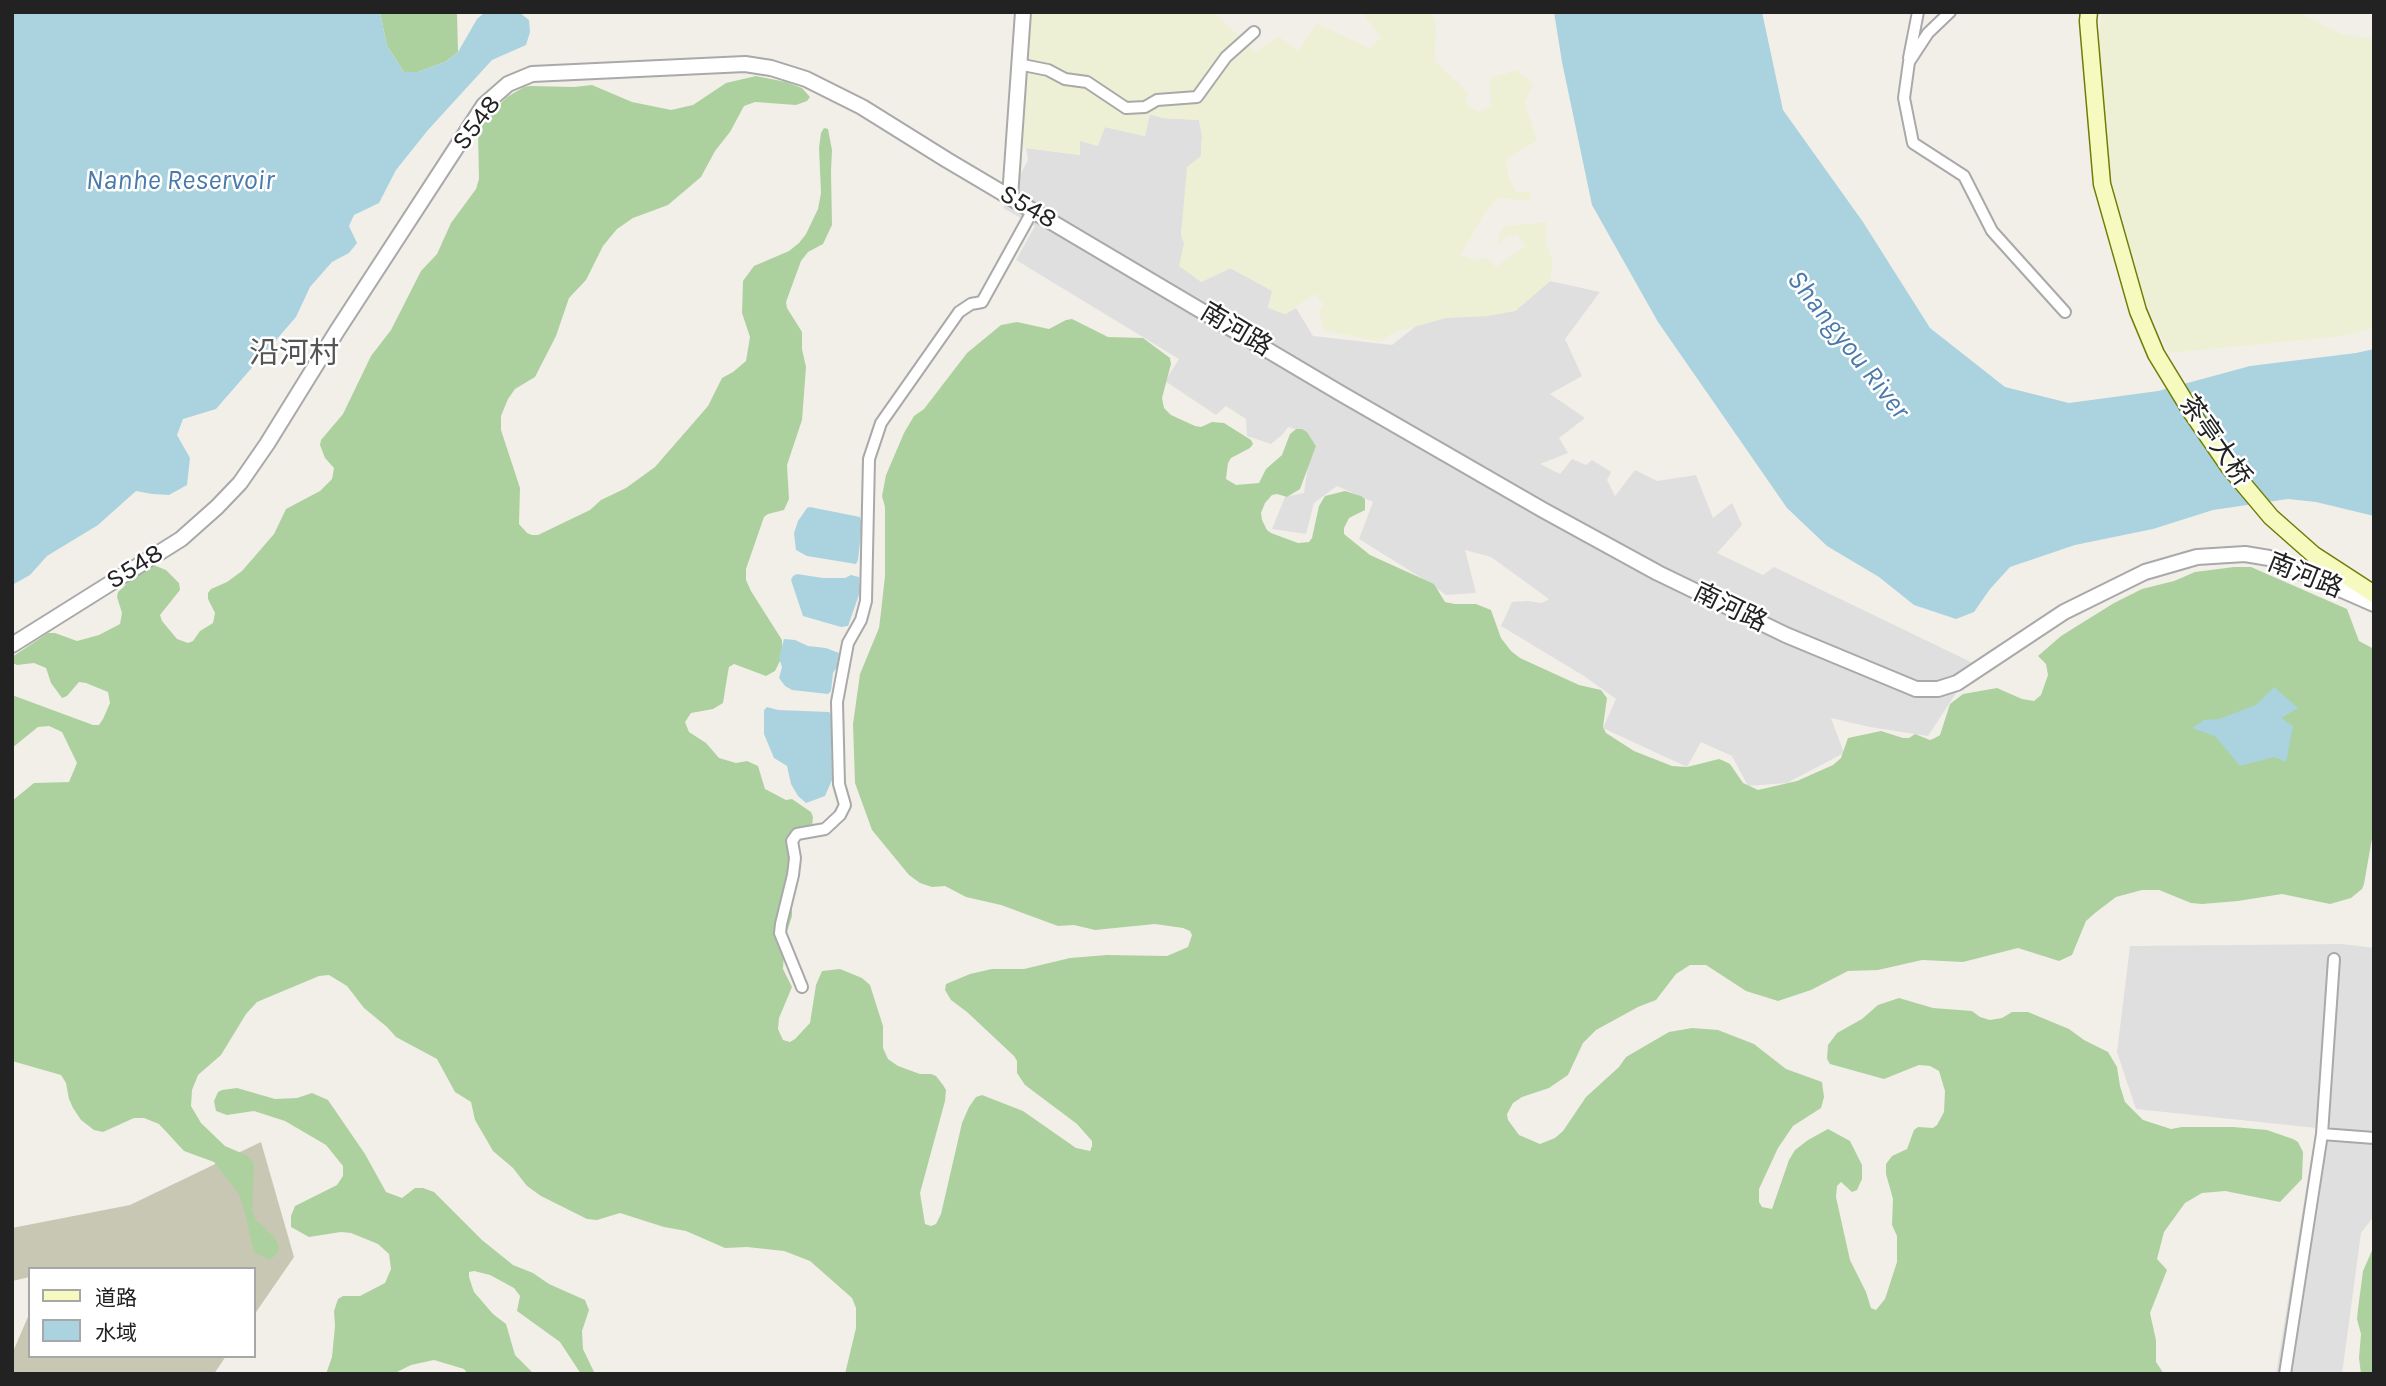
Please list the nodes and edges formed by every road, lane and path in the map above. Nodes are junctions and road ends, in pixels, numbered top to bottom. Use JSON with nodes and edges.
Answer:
{"nodes":[{"id":1,"x":1023,"y":12,"type":"edge"},
{"id":2,"x":1918,"y":12,"type":"edge"},
{"id":3,"x":1950,"y":12,"type":"edge"},
{"id":4,"x":2089,"y":12,"type":"edge"},
{"id":5,"x":1254,"y":32,"type":"dead end"},
{"id":6,"x":1909,"y":62,"type":"junction"},
{"id":7,"x":1018,"y":64,"type":"junction"},
{"id":8,"x":1010,"y":197,"type":"junction"},
{"id":9,"x":1033,"y":210,"type":"junction"},
{"id":10,"x":1118,"y":259,"type":"joint"},
{"id":11,"x":2065,"y":312,"type":"dead end"},
{"id":12,"x":2374,"y":594,"type":"edge"},
{"id":13,"x":2374,"y":604,"type":"edge"},
{"id":14,"x":12,"y":645,"type":"edge"},
{"id":15,"x":2334,"y":959,"type":"dead end"},
{"id":16,"x":802,"y":987,"type":"dead end"},
{"id":17,"x":2322,"y":1134,"type":"junction"},
{"id":18,"x":2374,"y":1138,"type":"edge"},
{"id":19,"x":2286,"y":1374,"type":"edge"}],
"edges":[{"from":1,"to":7,"type":"street"},
{"from":2,"to":6,"type":"street"},
{"from":3,"to":6,"type":"street"},
{"from":4,"to":12,"type":"main road","name":"茶亭大桥"},
{"from":5,"to":7,"type":"street"},
{"from":6,"to":11,"type":"street"},
{"from":7,"to":8,"type":"street"},
{"from":8,"to":9,"type":"street","name":"S548"},
{"from":8,"to":14,"type":"street","name":"S548"},
{"from":9,"to":10,"type":"street","name":"S548"},
{"from":9,"to":16,"type":"street"},
{"from":10,"to":13,"type":"street","name":"南河路"},
{"from":15,"to":17,"type":"street"},
{"from":17,"to":18,"type":"street"},
{"from":17,"to":19,"type":"street"}]}
